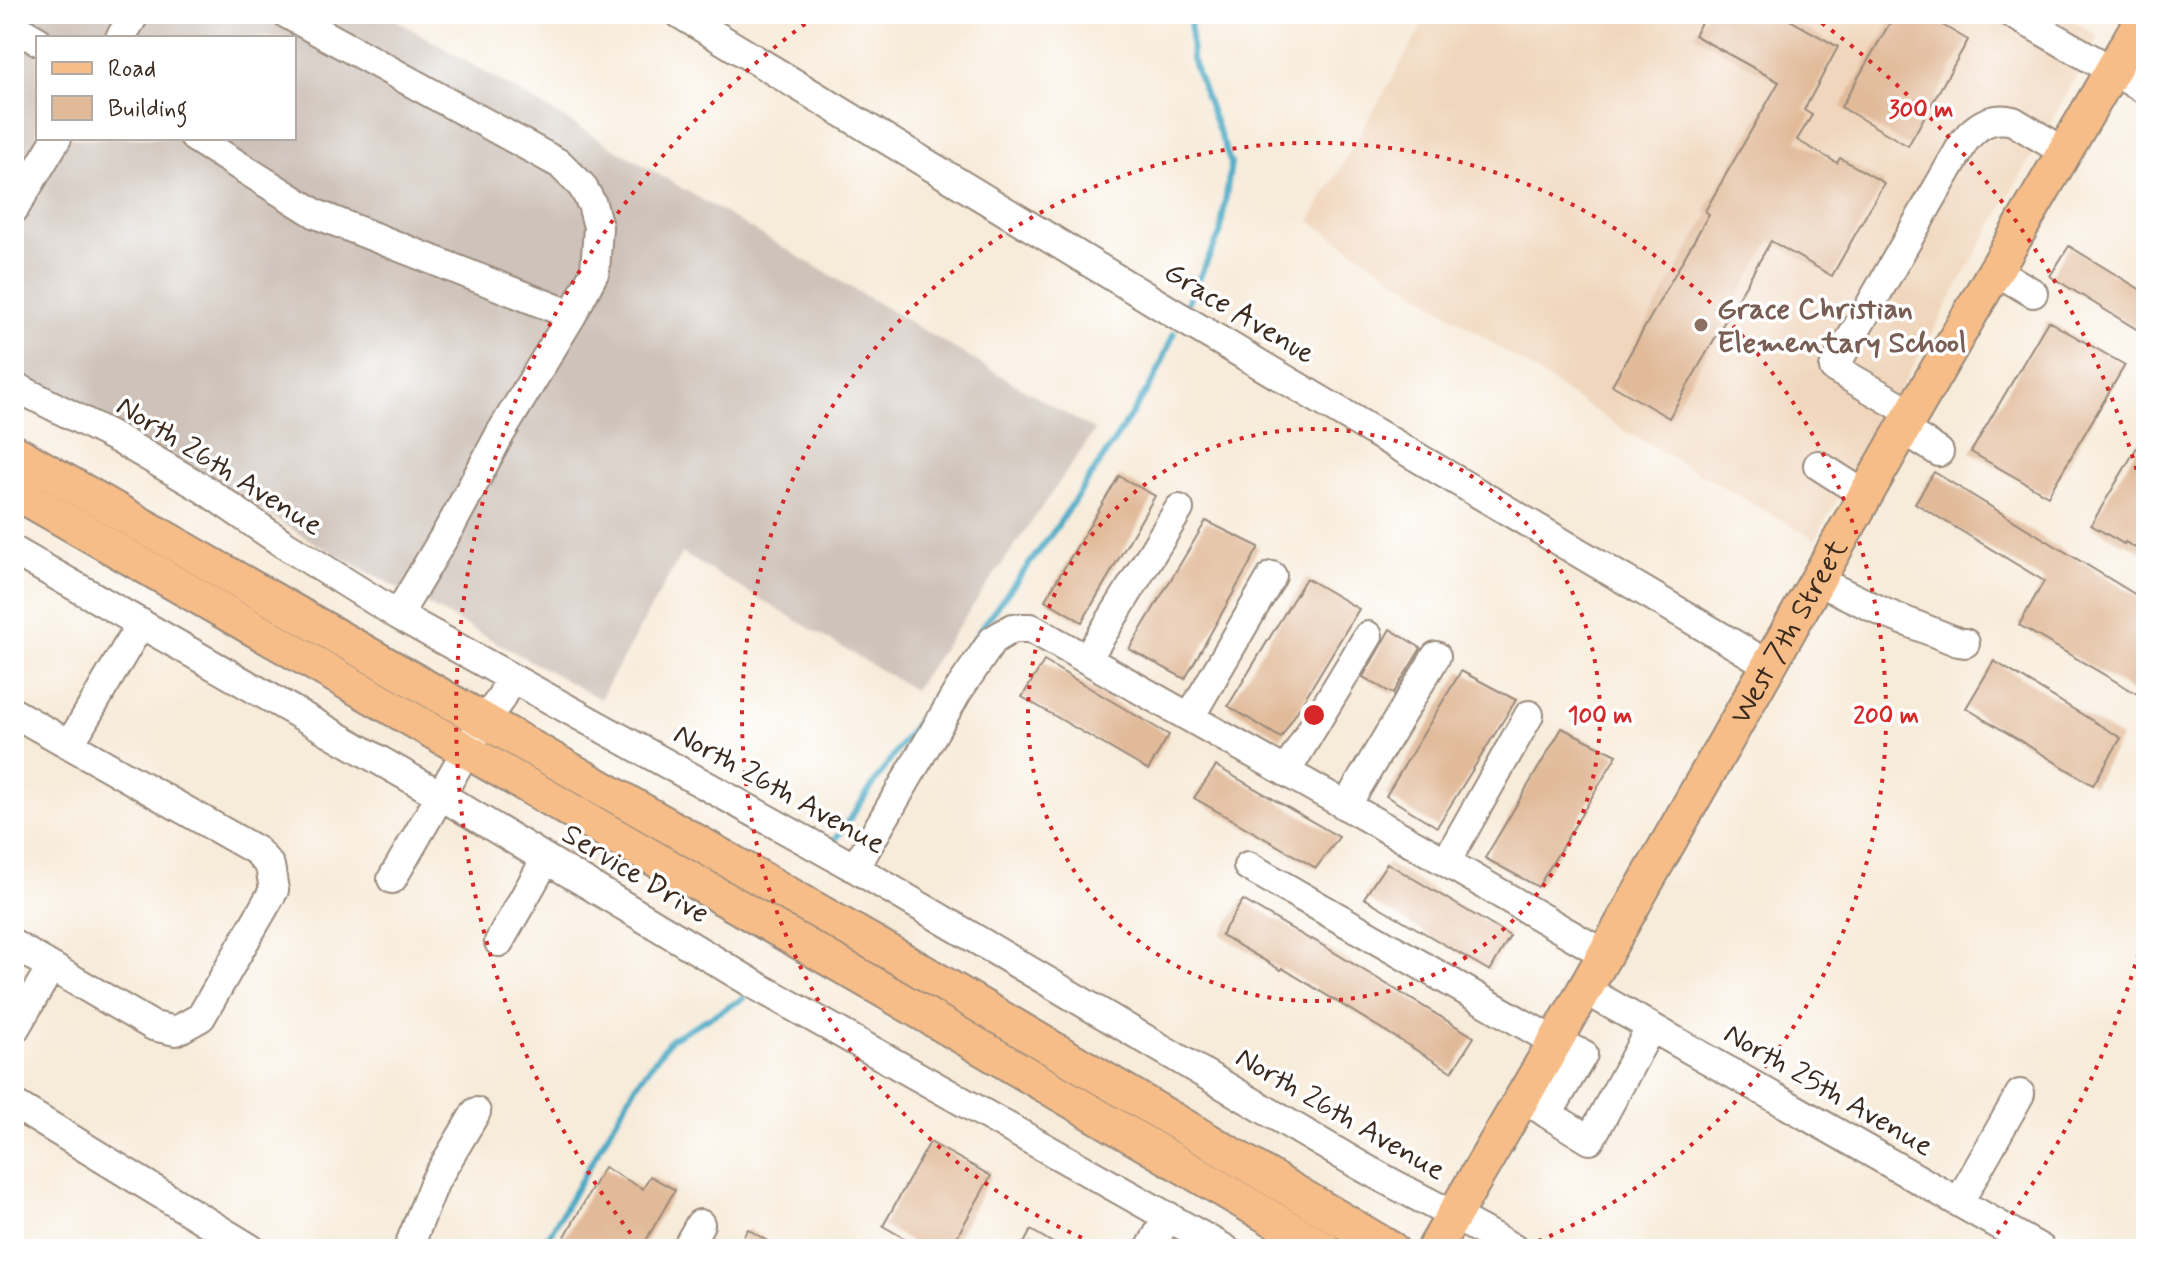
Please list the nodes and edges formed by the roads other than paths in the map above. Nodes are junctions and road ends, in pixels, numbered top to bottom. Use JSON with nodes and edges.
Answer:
{"nodes":[{"id":1,"x":135,"y":14,"type":"edge"},
{"id":2,"x":287,"y":14,"type":"edge"},
{"id":3,"x":680,"y":14,"type":"edge"},
{"id":4,"x":2013,"y":14,"type":"edge"},
{"id":5,"x":2145,"y":14,"type":"edge"},
{"id":6,"x":14,"y":27,"type":"edge"},
{"id":7,"x":121,"y":36,"type":"edge"},
{"id":8,"x":36,"y":40,"type":"edge"},
{"id":9,"x":2113,"y":70,"type":"junction"},
{"id":10,"x":2146,"y":90,"type":"edge"},
{"id":11,"x":56,"y":140,"type":"edge"},
{"id":12,"x":198,"y":140,"type":"edge"},
{"id":13,"x":2063,"y":151,"type":"junction"},
{"id":14,"x":14,"y":209,"type":"edge"},
{"id":15,"x":1996,"y":271,"type":"junction"},
{"id":16,"x":2033,"y":293,"type":"dead end"},
{"id":17,"x":572,"y":315,"type":"junction"},
{"id":18,"x":14,"y":386,"type":"edge"},
{"id":19,"x":1908,"y":421,"type":"junction"},
{"id":20,"x":14,"y":452,"type":"edge"},
{"id":21,"x":1939,"y":452,"type":"dead end"},
{"id":22,"x":1818,"y":465,"type":"dead end"},
{"id":23,"x":14,"y":491,"type":"edge"},
{"id":24,"x":1865,"y":495,"type":"junction"},
{"id":25,"x":1179,"y":509,"type":"dead end"},
{"id":26,"x":14,"y":551,"type":"edge"},
{"id":27,"x":1272,"y":576,"type":"dead end"},
{"id":28,"x":1816,"y":580,"type":"junction"},
{"id":29,"x":398,"y":615,"type":"junction"},
{"id":30,"x":141,"y":623,"type":"junction"},
{"id":31,"x":1368,"y":636,"type":"dead end"},
{"id":32,"x":1965,"y":643,"type":"dead end"},
{"id":33,"x":1436,"y":656,"type":"dead end"},
{"id":34,"x":1087,"y":659,"type":"junction"},
{"id":35,"x":1769,"y":665,"type":"junction"},
{"id":36,"x":511,"y":678,"type":"junction"},
{"id":37,"x":14,"y":713,"type":"edge"},
{"id":38,"x":1529,"y":715,"type":"dead end"},
{"id":39,"x":1190,"y":717,"type":"junction"},
{"id":40,"x":483,"y":722,"type":"junction"},
{"id":41,"x":70,"y":744,"type":"junction"},
{"id":42,"x":467,"y":751,"type":"junction"},
{"id":43,"x":1286,"y":772,"type":"junction"},
{"id":44,"x":440,"y":795,"type":"junction"},
{"id":45,"x":1346,"y":806,"type":"junction"},
{"id":46,"x":546,"y":859,"type":"junction"},
{"id":47,"x":1446,"y":862,"type":"junction"},
{"id":48,"x":1248,"y":866,"type":"dead end"},
{"id":49,"x":855,"y":868,"type":"junction"},
{"id":50,"x":392,"y":879,"type":"dead end"},
{"id":51,"x":499,"y":942,"type":"dead end"},
{"id":52,"x":14,"y":945,"type":"edge"},
{"id":53,"x":1604,"y":954,"type":"junction"},
{"id":54,"x":51,"y":967,"type":"junction"},
{"id":55,"x":1584,"y":989,"type":"junction"},
{"id":56,"x":1651,"y":1027,"type":"junction"},
{"id":57,"x":14,"y":1030,"type":"edge"},
{"id":58,"x":1569,"y":1048,"type":"junction"},
{"id":59,"x":1624,"y":1077,"type":"junction"},
{"id":60,"x":2020,"y":1094,"type":"dead end"},
{"id":61,"x":14,"y":1104,"type":"edge"},
{"id":62,"x":1536,"y":1106,"type":"junction"},
{"id":63,"x":476,"y":1112,"type":"dead end"},
{"id":64,"x":1959,"y":1202,"type":"junction"},
{"id":65,"x":1453,"y":1215,"type":"junction"},
{"id":66,"x":1168,"y":1216,"type":"junction"},
{"id":67,"x":700,"y":1224,"type":"dead end"},
{"id":68,"x":1388,"y":1247,"type":"edge"},
{"id":69,"x":250,"y":1249,"type":"edge"},
{"id":70,"x":408,"y":1249,"type":"edge"},
{"id":71,"x":686,"y":1249,"type":"edge"},
{"id":72,"x":1150,"y":1249,"type":"edge"},
{"id":73,"x":1225,"y":1249,"type":"edge"},
{"id":74,"x":1324,"y":1249,"type":"edge"},
{"id":75,"x":1434,"y":1249,"type":"edge"},
{"id":76,"x":1514,"y":1249,"type":"edge"},
{"id":77,"x":2041,"y":1249,"type":"edge"}],
"edges":[{"from":1,"to":7,"type":"street"},
{"from":2,"to":17,"type":"street"},
{"from":3,"to":35,"type":"street","name":"Grace Avenue"},
{"from":4,"to":9,"type":"street"},
{"from":5,"to":9,"type":"main road","name":"West 7th Street"},
{"from":6,"to":8,"type":"street"},
{"from":9,"to":10,"type":"street"},
{"from":9,"to":13,"type":"main road","name":"West 7th Street"},
{"from":11,"to":14,"type":"street"},
{"from":12,"to":17,"type":"street"},
{"from":13,"to":15,"type":"main road","name":"West 7th Street"},
{"from":13,"to":19,"type":"street"},
{"from":15,"to":16,"type":"street"},
{"from":15,"to":19,"type":"main road","name":"West 7th Street"},
{"from":17,"to":29,"type":"street"},
{"from":18,"to":29,"type":"street","name":"North 26th Avenue"},
{"from":19,"to":21,"type":"street"},
{"from":19,"to":24,"type":"main road","name":"West 7th Street"},
{"from":20,"to":40,"type":"main road"},
{"from":22,"to":24,"type":"street"},
{"from":23,"to":42,"type":"main road"},
{"from":24,"to":28,"type":"main road","name":"West 7th Street"},
{"from":25,"to":34,"type":"street"},
{"from":26,"to":30,"type":"street","name":"Service Drive"},
{"from":27,"to":39,"type":"street"},
{"from":28,"to":32,"type":"street"},
{"from":28,"to":35,"type":"main road","name":"West 7th Street"},
{"from":29,"to":36,"type":"street","name":"North 26th Avenue"},
{"from":30,"to":41,"type":"street"},
{"from":30,"to":44,"type":"street","name":"Service Drive"},
{"from":31,"to":43,"type":"street"},
{"from":33,"to":45,"type":"street"},
{"from":34,"to":39,"type":"street"},
{"from":34,"to":49,"type":"street"},
{"from":35,"to":53,"type":"main road","name":"West 7th Street"},
{"from":36,"to":40,"type":"street"},
{"from":36,"to":49,"type":"street","name":"North 26th Avenue"},
{"from":37,"to":41,"type":"street"},
{"from":38,"to":47,"type":"street"},
{"from":39,"to":43,"type":"street"},
{"from":40,"to":42,"type":"street"},
{"from":40,"to":68,"type":"main road"},
{"from":41,"to":54,"type":"street"},
{"from":42,"to":44,"type":"street"},
{"from":42,"to":74,"type":"main road"},
{"from":43,"to":45,"type":"street"},
{"from":44,"to":46,"type":"street","name":"Service Drive"},
{"from":44,"to":50,"type":"street"},
{"from":45,"to":47,"type":"street"},
{"from":46,"to":51,"type":"street"},
{"from":46,"to":66,"type":"street","name":"Service Drive"},
{"from":47,"to":53,"type":"street"},
{"from":48,"to":58,"type":"street"},
{"from":49,"to":65,"type":"street","name":"North 26th Avenue"},
{"from":52,"to":54,"type":"street"},
{"from":53,"to":55,"type":"main road","name":"West 7th Street"},
{"from":54,"to":57,"type":"street"},
{"from":55,"to":56,"type":"street","name":"North 25th Avenue"},
{"from":55,"to":58,"type":"main road","name":"West 7th Street"},
{"from":56,"to":59,"type":"street"},
{"from":56,"to":64,"type":"street","name":"North 25th Avenue"},
{"from":58,"to":59,"type":"street"},
{"from":58,"to":62,"type":"main road","name":"West 7th Street"},
{"from":59,"to":62,"type":"street"},
{"from":60,"to":64,"type":"street"},
{"from":61,"to":69,"type":"street"},
{"from":62,"to":65,"type":"main road","name":"West 7th Street"},
{"from":63,"to":70,"type":"street"},
{"from":64,"to":77,"type":"street","name":"North 25th Avenue"},
{"from":65,"to":75,"type":"main road","name":"West 7th Street"},
{"from":65,"to":76,"type":"street","name":"North 26th Avenue"},
{"from":66,"to":72,"type":"street"},
{"from":66,"to":73,"type":"street","name":"Service Drive"},
{"from":67,"to":71,"type":"street"}]}
